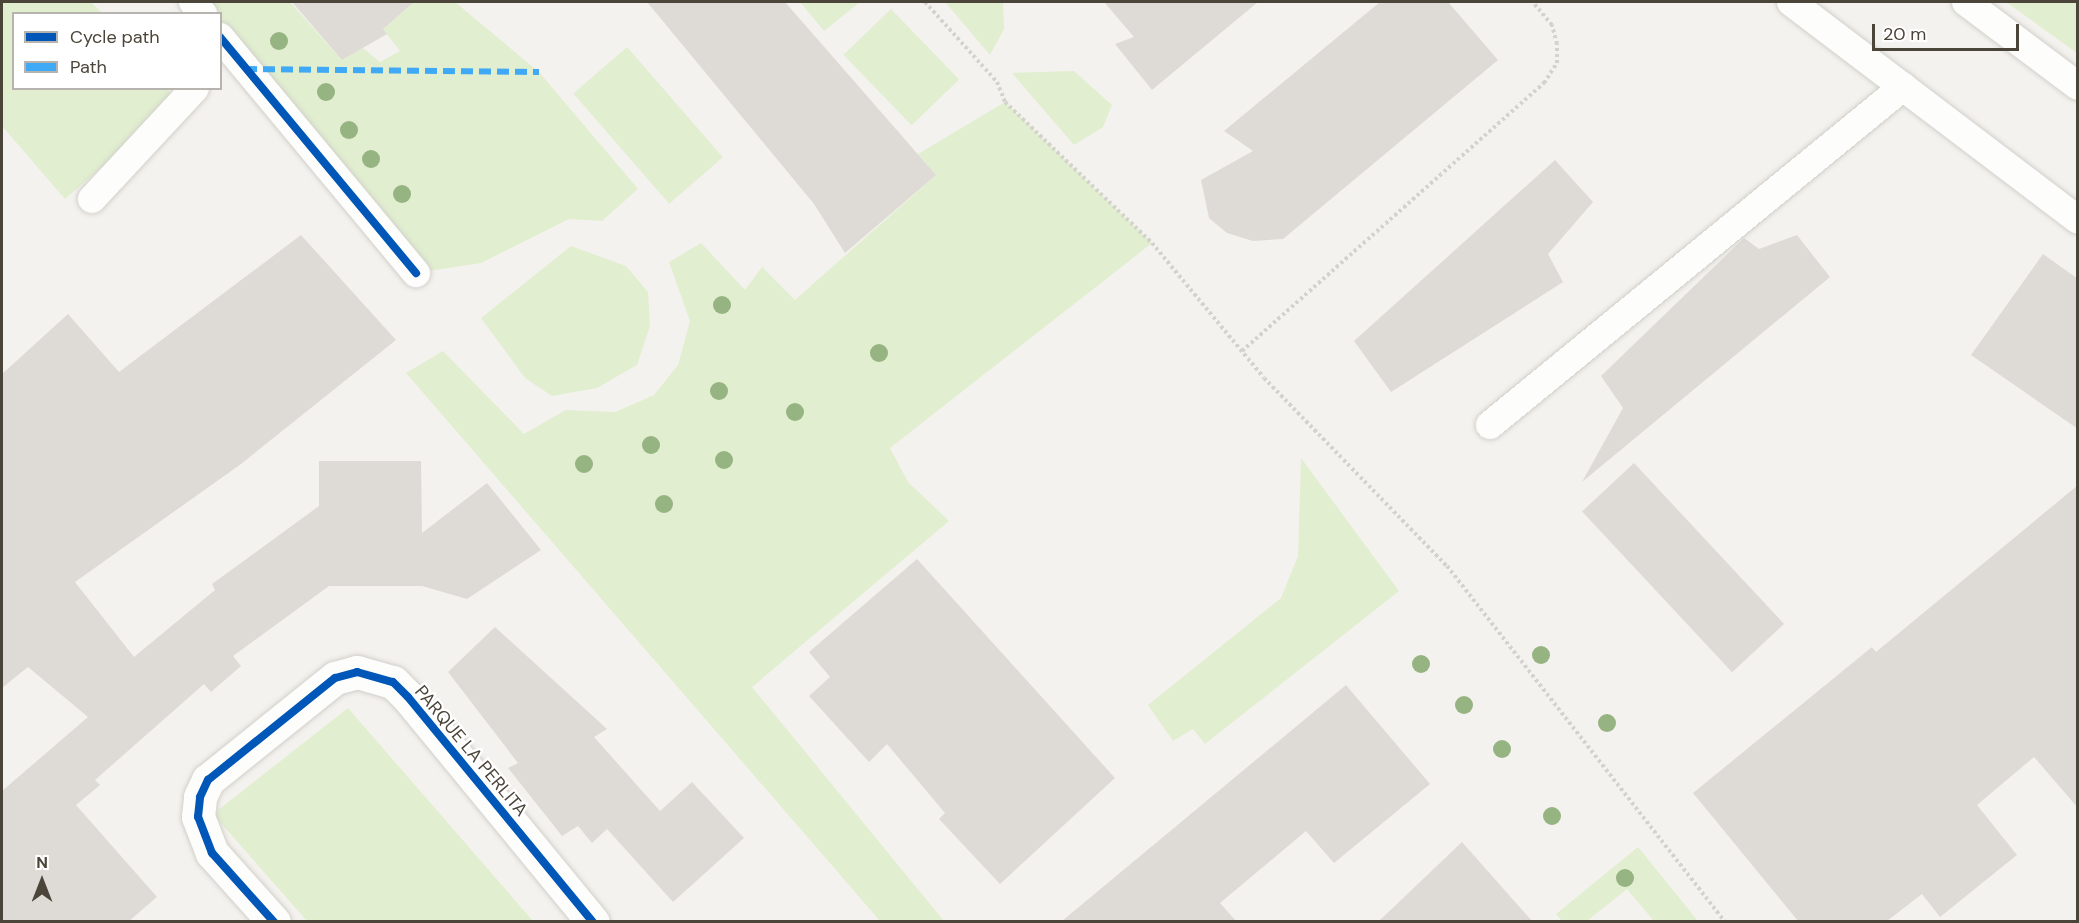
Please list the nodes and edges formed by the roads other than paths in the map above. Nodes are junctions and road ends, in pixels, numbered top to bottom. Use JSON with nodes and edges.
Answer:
{"nodes":[{"id":1,"x":1791,"y":2,"type":"edge"},
{"id":2,"x":1966,"y":2,"type":"edge"},
{"id":3,"x":222,"y":45,"type":"edge"},
{"id":4,"x":2078,"y":86,"type":"edge"},
{"id":5,"x":1903,"y":87,"type":"junction"},
{"id":6,"x":193,"y":90,"type":"edge"},
{"id":7,"x":92,"y":199,"type":"dead end"},
{"id":8,"x":2078,"y":220,"type":"edge"},
{"id":9,"x":416,"y":273,"type":"dead end"},
{"id":10,"x":1490,"y":425,"type":"dead end"},
{"id":11,"x":274,"y":921,"type":"edge"},
{"id":12,"x":593,"y":921,"type":"edge"}],
"edges":[{"from":1,"to":5,"type":"lane"},
{"from":2,"to":4,"type":"lane"},
{"from":3,"to":9,"type":"lane"},
{"from":5,"to":8,"type":"lane"},
{"from":5,"to":10,"type":"lane"},
{"from":6,"to":7,"type":"lane"},
{"from":11,"to":12,"type":"street","name":"PARQUE LA PERLITA"}]}
